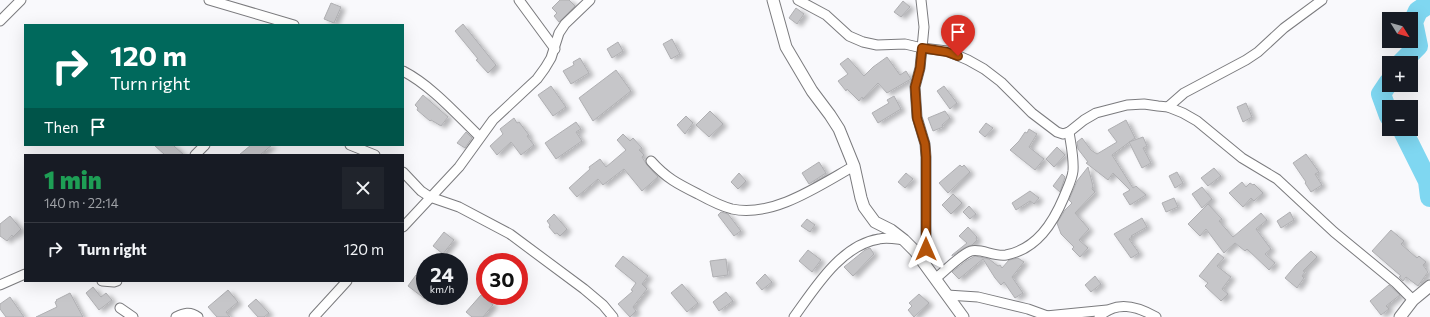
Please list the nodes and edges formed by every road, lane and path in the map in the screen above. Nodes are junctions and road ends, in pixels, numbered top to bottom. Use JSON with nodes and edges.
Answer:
{"nodes":[{"id":1,"x":21,"y":0,"type":"edge"},
{"id":2,"x":209,"y":0,"type":"edge"},
{"id":3,"x":519,"y":0,"type":"edge"},
{"id":4,"x":590,"y":0,"type":"edge"},
{"id":5,"x":773,"y":0,"type":"edge"},
{"id":6,"x":798,"y":0,"type":"edge"},
{"id":7,"x":921,"y":0,"type":"edge"},
{"id":8,"x":1322,"y":0,"type":"edge"},
{"id":9,"x":0,"y":21,"type":"edge"},
{"id":10,"x":291,"y":24,"type":"edge"},
{"id":11,"x":555,"y":48,"type":"junction"},
{"id":12,"x":922,"y":48,"type":"junction"},
{"id":13,"x":404,"y":72,"type":"edge"},
{"id":14,"x":1168,"y":107,"type":"junction"},
{"id":15,"x":1069,"y":132,"type":"junction"},
{"id":16,"x":480,"y":138,"type":"junction"},
{"id":17,"x":204,"y":146,"type":"edge"},
{"id":18,"x":352,"y":146,"type":"edge"},
{"id":19,"x":196,"y":154,"type":"edge"},
{"id":20,"x":372,"y":154,"type":"edge"},
{"id":21,"x":651,"y":161,"type":"dead end"},
{"id":22,"x":854,"y":166,"type":"junction"},
{"id":23,"x":404,"y":173,"type":"edge"},
{"id":24,"x":430,"y":197,"type":"junction"},
{"id":25,"x":404,"y":226,"type":"edge"},
{"id":26,"x":904,"y":240,"type":"junction"},
{"id":27,"x":926,"y":264,"type":"junction"},
{"id":28,"x":24,"y":274,"type":"edge"},
{"id":29,"x":935,"y":279,"type":"junction"},
{"id":30,"x":346,"y":282,"type":"edge"},
{"id":31,"x":0,"y":284,"type":"edge"},
{"id":32,"x":1430,"y":286,"type":"edge"},
{"id":33,"x":947,"y":295,"type":"junction"},
{"id":34,"x":1413,"y":300,"type":"junction"},
{"id":35,"x":120,"y":308,"type":"dead end"},
{"id":36,"x":1107,"y":310,"type":"junction"},
{"id":37,"x":1048,"y":316,"type":"edge"},
{"id":38,"x":133,"y":317,"type":"edge"},
{"id":39,"x":176,"y":317,"type":"edge"},
{"id":40,"x":198,"y":317,"type":"edge"},
{"id":41,"x":314,"y":317,"type":"edge"},
{"id":42,"x":614,"y":317,"type":"edge"},
{"id":43,"x":794,"y":317,"type":"edge"},
{"id":44,"x":963,"y":317,"type":"edge"},
{"id":45,"x":1099,"y":317,"type":"edge"},
{"id":46,"x":1156,"y":317,"type":"edge"},
{"id":47,"x":1400,"y":317,"type":"edge"}],
"edges":[{"from":1,"to":9,"type":"street"},
{"from":2,"to":10,"type":"street"},
{"from":3,"to":11,"type":"street"},
{"from":4,"to":11,"type":"street"},
{"from":5,"to":22,"type":"street"},
{"from":6,"to":12,"type":"street"},
{"from":7,"to":12,"type":"street"},
{"from":8,"to":14,"type":"street"},
{"from":11,"to":16,"type":"street"},
{"from":12,"to":15,"type":"street"},
{"from":12,"to":27,"type":"street"},
{"from":13,"to":16,"type":"street"},
{"from":14,"to":15,"type":"street"},
{"from":14,"to":34,"type":"street"},
{"from":15,"to":29,"type":"street"},
{"from":16,"to":24,"type":"street"},
{"from":17,"to":19,"type":"street"},
{"from":18,"to":20,"type":"street"},
{"from":21,"to":22,"type":"street"},
{"from":22,"to":26,"type":"street"},
{"from":23,"to":24,"type":"street"},
{"from":24,"to":25,"type":"street"},
{"from":24,"to":42,"type":"street"},
{"from":26,"to":27,"type":"street"},
{"from":26,"to":43,"type":"street"},
{"from":27,"to":29,"type":"street"},
{"from":28,"to":31,"type":"street"},
{"from":29,"to":33,"type":"street"},
{"from":30,"to":41,"type":"street"},
{"from":32,"to":34,"type":"street"},
{"from":33,"to":37,"type":"street"},
{"from":33,"to":44,"type":"street"},
{"from":34,"to":47,"type":"street"},
{"from":35,"to":38,"type":"street"},
{"from":36,"to":37,"type":"street"},
{"from":36,"to":45,"type":"street"},
{"from":36,"to":46,"type":"street"},
{"from":39,"to":40,"type":"street"}]}
